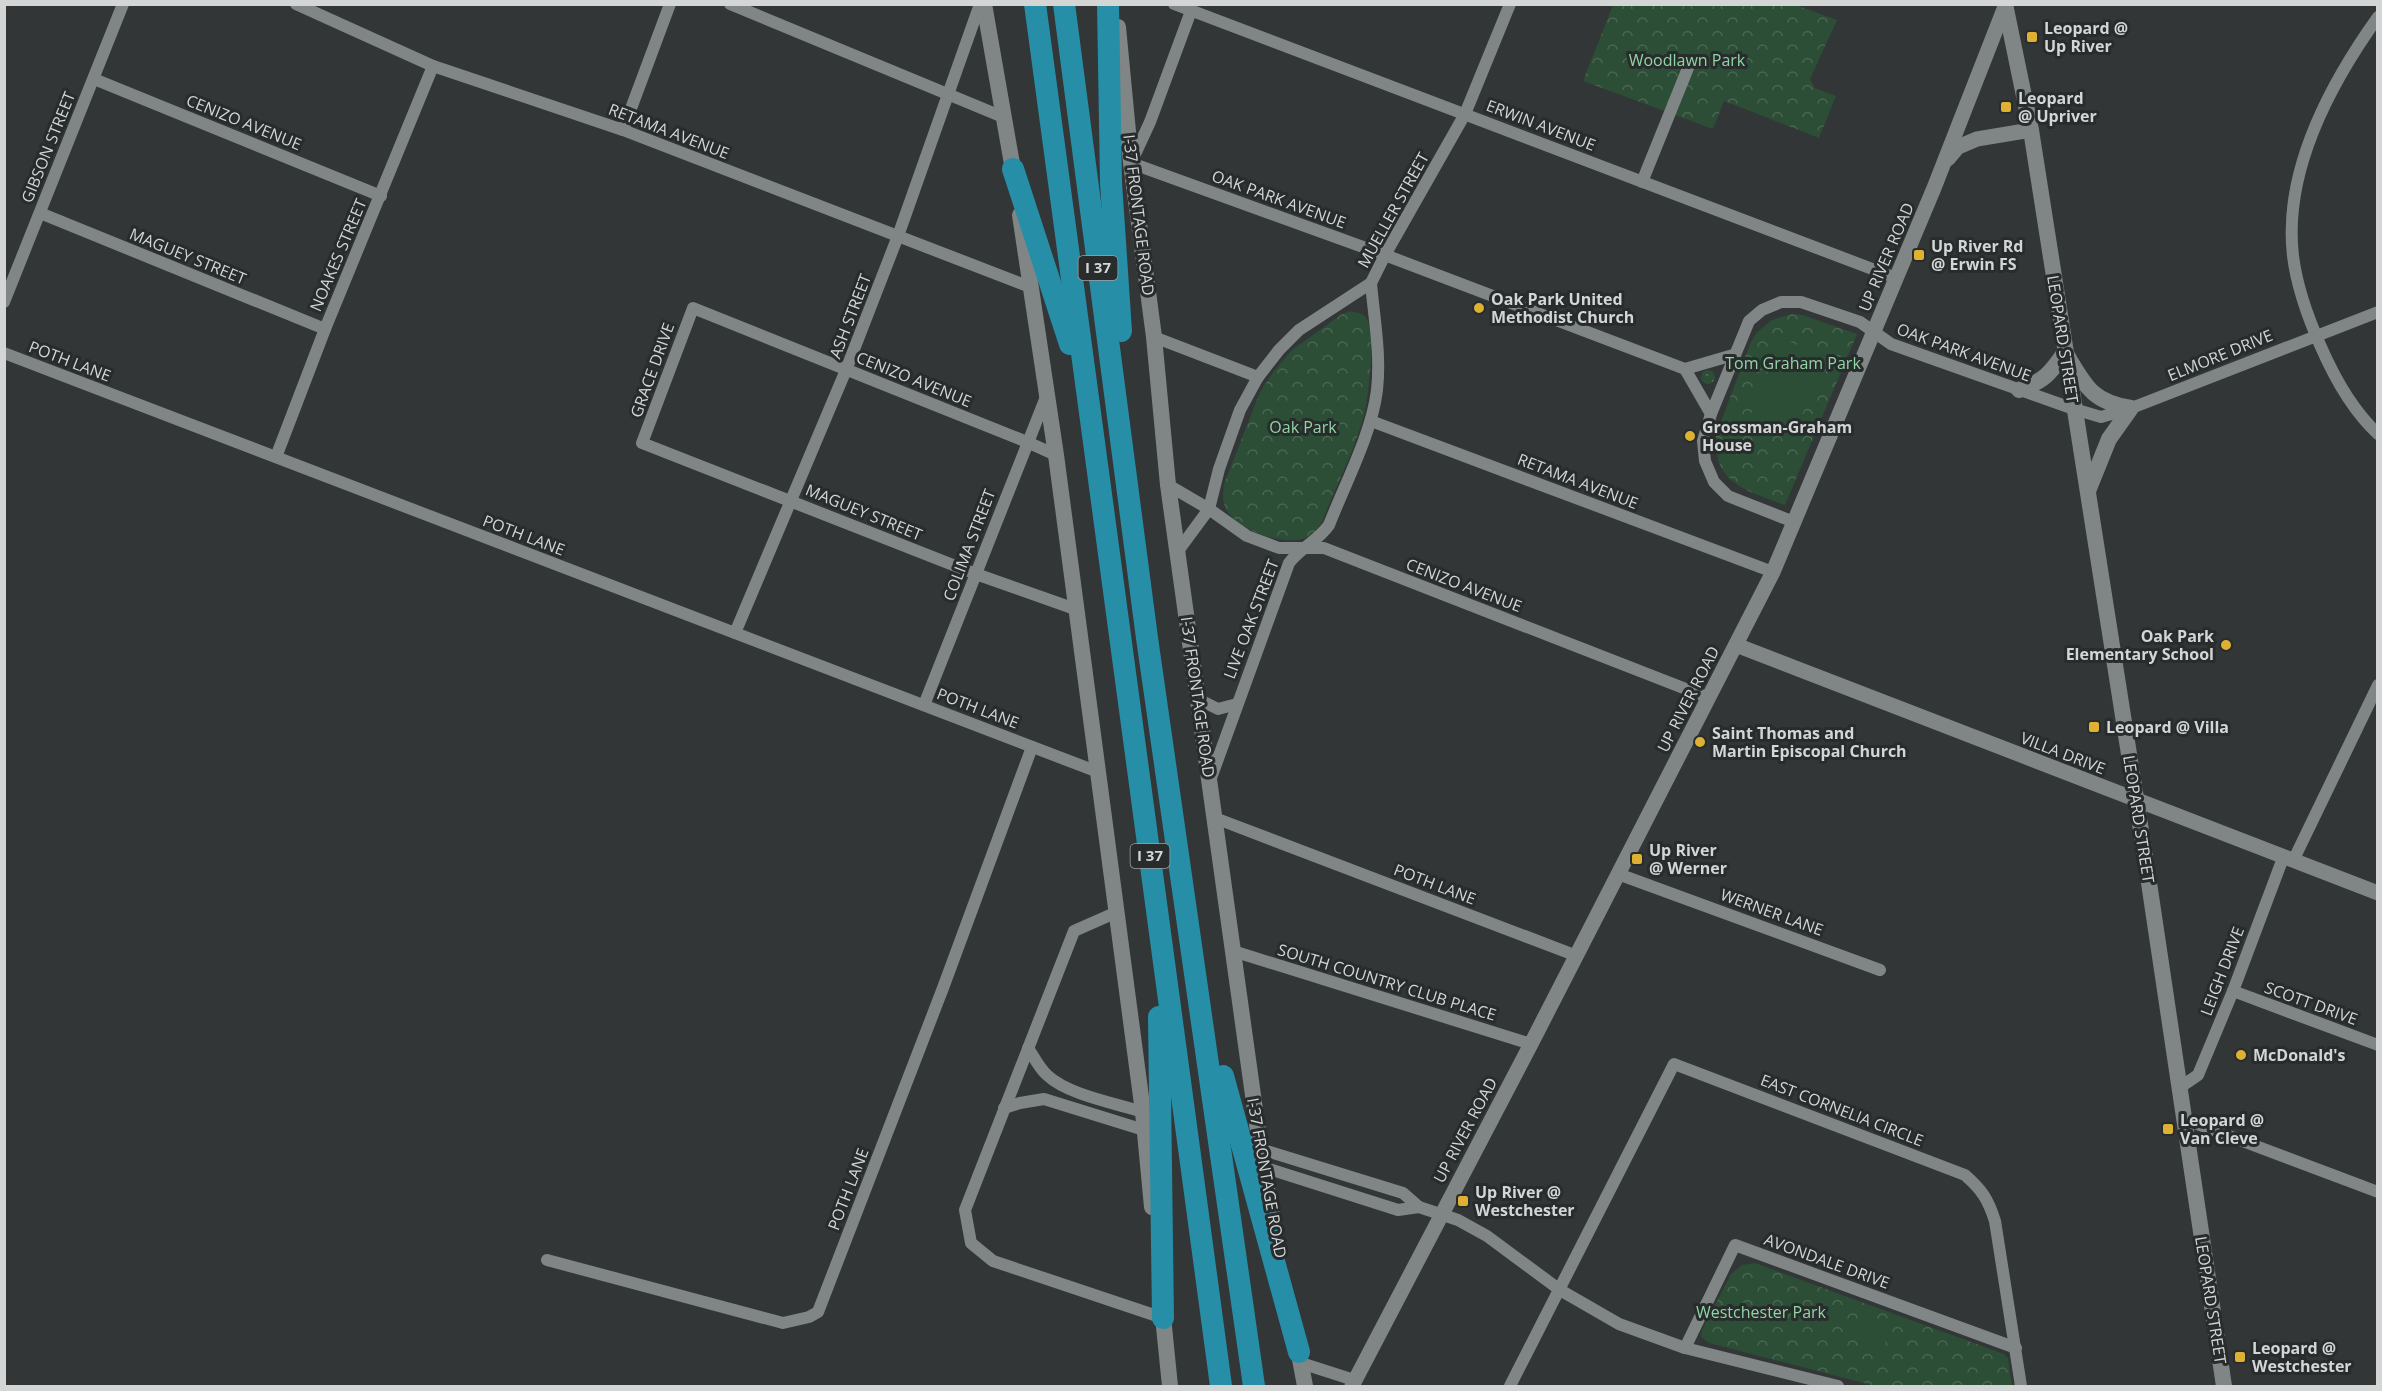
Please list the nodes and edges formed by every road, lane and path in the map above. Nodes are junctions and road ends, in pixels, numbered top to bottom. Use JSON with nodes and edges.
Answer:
{"nodes":[{"id":1,"x":123,"y":4,"type":"edge"},
{"id":2,"x":296,"y":4,"type":"edge"},
{"id":3,"x":670,"y":4,"type":"edge"},
{"id":4,"x":730,"y":4,"type":"edge"},
{"id":5,"x":982,"y":4,"type":"edge"},
{"id":6,"x":1035,"y":4,"type":"edge"},
{"id":7,"x":1064,"y":4,"type":"edge"},
{"id":8,"x":1108,"y":4,"type":"edge"},
{"id":9,"x":1116,"y":4,"type":"edge"},
{"id":10,"x":1174,"y":4,"type":"edge"},
{"id":11,"x":1510,"y":4,"type":"edge"},
{"id":12,"x":2006,"y":5,"type":"edge"},
{"id":13,"x":1191,"y":11,"type":"junction"},
{"id":14,"x":2378,"y":17,"type":"edge"},
{"id":15,"x":433,"y":66,"type":"junction"},
{"id":16,"x":1688,"y":68,"type":"dead end"},
{"id":17,"x":94,"y":79,"type":"junction"},
{"id":18,"x":949,"y":94,"type":"junction"},
{"id":19,"x":1465,"y":114,"type":"junction"},
{"id":20,"x":1003,"y":117,"type":"junction"},
{"id":21,"x":1127,"y":121,"type":"junction"},
{"id":22,"x":1150,"y":122,"type":"junction"},
{"id":23,"x":623,"y":130,"type":"junction"},
{"id":24,"x":2031,"y":130,"type":"junction"},
{"id":25,"x":1131,"y":163,"type":"junction"},
{"id":26,"x":1943,"y":166,"type":"junction"},
{"id":27,"x":1013,"y":169,"type":"junction"},
{"id":28,"x":1642,"y":182,"type":"junction"},
{"id":29,"x":381,"y":196,"type":"junction"},
{"id":30,"x":40,"y":213,"type":"junction"},
{"id":31,"x":898,"y":236,"type":"junction"},
{"id":32,"x":1385,"y":255,"type":"junction"},
{"id":33,"x":1896,"y":278,"type":"junction"},
{"id":34,"x":1371,"y":283,"type":"junction"},
{"id":35,"x":1030,"y":287,"type":"junction"},
{"id":36,"x":4,"y":302,"type":"edge"},
{"id":37,"x":693,"y":308,"type":"joint"},
{"id":38,"x":2378,"y":312,"type":"edge"},
{"id":39,"x":325,"y":329,"type":"junction"},
{"id":40,"x":1874,"y":333,"type":"junction"},
{"id":41,"x":2316,"y":335,"type":"junction"},
{"id":42,"x":1154,"y":337,"type":"junction"},
{"id":43,"x":2065,"y":352,"type":"junction"},
{"id":44,"x":4,"y":353,"type":"edge"},
{"id":45,"x":1733,"y":355,"type":"junction"},
{"id":46,"x":1685,"y":369,"type":"junction"},
{"id":47,"x":846,"y":370,"type":"junction"},
{"id":48,"x":1258,"y":377,"type":"junction"},
{"id":49,"x":2019,"y":390,"type":"junction"},
{"id":50,"x":1046,"y":397,"type":"junction"},
{"id":51,"x":1090,"y":404,"type":"junction"},
{"id":52,"x":2132,"y":408,"type":"junction"},
{"id":53,"x":2074,"y":409,"type":"junction"},
{"id":54,"x":1711,"y":414,"type":"junction"},
{"id":55,"x":1371,"y":421,"type":"junction"},
{"id":56,"x":2378,"y":434,"type":"edge"},
{"id":57,"x":1027,"y":442,"type":"junction"},
{"id":58,"x":642,"y":443,"type":"joint"},
{"id":59,"x":1056,"y":455,"type":"junction"},
{"id":60,"x":276,"y":457,"type":"junction"},
{"id":61,"x":1168,"y":485,"type":"junction"},
{"id":62,"x":2087,"y":492,"type":"junction"},
{"id":63,"x":791,"y":501,"type":"junction"},
{"id":64,"x":1209,"y":509,"type":"junction"},
{"id":65,"x":1794,"y":522,"type":"junction"},
{"id":66,"x":1133,"y":532,"type":"junction"},
{"id":67,"x":1305,"y":548,"type":"junction"},
{"id":68,"x":1178,"y":551,"type":"junction"},
{"id":69,"x":1773,"y":572,"type":"junction"},
{"id":70,"x":976,"y":574,"type":"junction"},
{"id":71,"x":1075,"y":609,"type":"junction"},
{"id":72,"x":735,"y":633,"type":"junction"},
{"id":73,"x":1736,"y":645,"type":"junction"},
{"id":74,"x":2378,"y":685,"type":"edge"},
{"id":75,"x":1709,"y":698,"type":"junction"},
{"id":76,"x":1198,"y":699,"type":"junction"},
{"id":77,"x":1237,"y":704,"type":"junction"},
{"id":78,"x":924,"y":705,"type":"junction"},
{"id":79,"x":1032,"y":747,"type":"junction"},
{"id":80,"x":1098,"y":772,"type":"junction"},
{"id":81,"x":1210,"y":779,"type":"junction"},
{"id":82,"x":2136,"y":801,"type":"junction"},
{"id":83,"x":1215,"y":818,"type":"junction"},
{"id":84,"x":2288,"y":859,"type":"junction"},
{"id":85,"x":1618,"y":874,"type":"junction"},
{"id":86,"x":2378,"y":893,"type":"edge"},
{"id":87,"x":1117,"y":912,"type":"junction"},
{"id":88,"x":1233,"y":951,"type":"junction"},
{"id":89,"x":1164,"y":955,"type":"junction"},
{"id":90,"x":1576,"y":956,"type":"junction"},
{"id":91,"x":1880,"y":970,"type":"dead end"},
{"id":92,"x":1198,"y":987,"type":"junction"},
{"id":93,"x":2233,"y":991,"type":"junction"},
{"id":94,"x":1532,"y":1044,"type":"junction"},
{"id":95,"x":2378,"y":1045,"type":"edge"},
{"id":96,"x":1028,"y":1048,"type":"junction"},
{"id":97,"x":2179,"y":1088,"type":"junction"},
{"id":98,"x":1072,"y":1090,"type":"junction"},
{"id":99,"x":1067,"y":1106,"type":"junction"},
{"id":100,"x":1004,"y":1108,"type":"junction"},
{"id":101,"x":1143,"y":1112,"type":"junction"},
{"id":102,"x":2184,"y":1119,"type":"junction"},
{"id":103,"x":1144,"y":1130,"type":"junction"},
{"id":104,"x":1260,"y":1149,"type":"junction"},
{"id":105,"x":1263,"y":1167,"type":"junction"},
{"id":106,"x":2378,"y":1192,"type":"edge"},
{"id":107,"x":1419,"y":1207,"type":"junction"},
{"id":108,"x":1441,"y":1214,"type":"junction"},
{"id":109,"x":548,"y":1260,"type":"dead end"},
{"id":110,"x":1560,"y":1290,"type":"junction"},
{"id":111,"x":1163,"y":1318,"type":"junction"},
{"id":112,"x":1685,"y":1348,"type":"junction"},
{"id":113,"x":2016,"y":1348,"type":"junction"},
{"id":114,"x":1300,"y":1357,"type":"junction"},
{"id":115,"x":1353,"y":1383,"type":"edge"},
{"id":116,"x":1170,"y":1386,"type":"edge"},
{"id":117,"x":1221,"y":1386,"type":"edge"},
{"id":118,"x":1254,"y":1386,"type":"edge"},
{"id":119,"x":1305,"y":1386,"type":"edge"},
{"id":120,"x":1510,"y":1386,"type":"edge"},
{"id":121,"x":1838,"y":1386,"type":"edge"},
{"id":122,"x":2021,"y":1386,"type":"edge"},
{"id":123,"x":2224,"y":1386,"type":"edge"}],
"edges":[{"from":1,"to":17,"type":"street","name":"GIBSON STREET"},
{"from":2,"to":15,"type":"street","name":"RETAMA AVENUE"},
{"from":3,"to":23,"type":"street"},
{"from":4,"to":18,"type":"street"},
{"from":5,"to":18,"type":"street","name":"ASH STREET"},
{"from":5,"to":20,"type":"main road"},
{"from":6,"to":51,"type":"highway","number":"I 37"},
{"from":7,"to":66,"type":"highway","number":"I 37"},
{"from":8,"to":66,"type":"highway"},
{"from":9,"to":21,"type":"main road","name":"I-37 FRONTAGE ROAD"},
{"from":10,"to":13,"type":"street","name":"ERWIN AVENUE"},
{"from":11,"to":19,"type":"street","name":"MUELLER STREET"},
{"from":12,"to":24,"type":"main road","name":"LEOPARD STREET"},
{"from":12,"to":26,"type":"street","name":"UP RIVER ROAD"},
{"from":13,"to":19,"type":"street","name":"ERWIN AVENUE"},
{"from":13,"to":22,"type":"street"},
{"from":14,"to":41,"type":"street"},
{"from":15,"to":23,"type":"street","name":"RETAMA AVENUE"},
{"from":15,"to":29,"type":"street","name":"NOAKES STREET"},
{"from":16,"to":28,"type":"street"},
{"from":17,"to":29,"type":"street","name":"CENIZO AVENUE"},
{"from":17,"to":30,"type":"street","name":"GIBSON STREET"},
{"from":18,"to":20,"type":"street"},
{"from":18,"to":31,"type":"street","name":"ASH STREET"},
{"from":19,"to":28,"type":"street","name":"ERWIN AVENUE"},
{"from":19,"to":32,"type":"street","name":"MUELLER STREET"},
{"from":20,"to":27,"type":"main road"},
{"from":21,"to":22,"type":"street"},
{"from":21,"to":25,"type":"main road","name":"I-37 FRONTAGE ROAD"},
{"from":22,"to":25,"type":"street"},
{"from":23,"to":31,"type":"street","name":"RETAMA AVENUE"},
{"from":24,"to":26,"type":"street"},
{"from":24,"to":43,"type":"main road","name":"LEOPARD STREET"},
{"from":25,"to":32,"type":"street","name":"OAK PARK AVENUE"},
{"from":25,"to":42,"type":"main road","name":"I-37 FRONTAGE ROAD"},
{"from":26,"to":33,"type":"street","name":"UP RIVER ROAD"},
{"from":27,"to":35,"type":"main road"},
{"from":27,"to":51,"type":"highway"},
{"from":28,"to":33,"type":"street","name":"ERWIN AVENUE"},
{"from":29,"to":39,"type":"street","name":"NOAKES STREET"},
{"from":30,"to":36,"type":"street","name":"GIBSON STREET"},
{"from":30,"to":39,"type":"street","name":"MAGUEY STREET"},
{"from":31,"to":35,"type":"street","name":"RETAMA AVENUE"},
{"from":31,"to":47,"type":"street","name":"ASH STREET"},
{"from":32,"to":34,"type":"street","name":"MUELLER STREET"},
{"from":32,"to":46,"type":"street","name":"OAK PARK AVENUE"},
{"from":33,"to":40,"type":"street","name":"UP RIVER ROAD"},
{"from":34,"to":48,"type":"street","name":"MUELLER STREET"},
{"from":34,"to":55,"type":"street","name":"LIVE OAK STREET"},
{"from":35,"to":50,"type":"main road"},
{"from":37,"to":47,"type":"street","name":"CENIZO AVENUE"},
{"from":37,"to":58,"type":"street","name":"GRACE DRIVE"},
{"from":38,"to":41,"type":"street","name":"ELMORE DRIVE"},
{"from":39,"to":60,"type":"street","name":"NOAKES STREET"},
{"from":40,"to":45,"type":"street","name":"OAK PARK AVENUE"},
{"from":40,"to":49,"type":"street","name":"OAK PARK AVENUE"},
{"from":40,"to":65,"type":"street","name":"UP RIVER ROAD"},
{"from":41,"to":52,"type":"street","name":"ELMORE DRIVE"},
{"from":41,"to":56,"type":"street"},
{"from":42,"to":48,"type":"street"},
{"from":42,"to":61,"type":"main road","name":"I-37 FRONTAGE ROAD"},
{"from":43,"to":49,"type":"main road"},
{"from":43,"to":52,"type":"main road"},
{"from":43,"to":53,"type":"main road","name":"LEOPARD STREET"},
{"from":44,"to":60,"type":"street","name":"POTH LANE"},
{"from":45,"to":46,"type":"street"},
{"from":45,"to":54,"type":"street","name":"OAK PARK AVENUE"},
{"from":46,"to":54,"type":"street"},
{"from":47,"to":57,"type":"street","name":"CENIZO AVENUE"},
{"from":47,"to":63,"type":"street","name":"ASH STREET"},
{"from":48,"to":64,"type":"street","name":"MUELLER STREET"},
{"from":49,"to":53,"type":"street","name":"OAK PARK AVENUE"},
{"from":50,"to":57,"type":"street","name":"COLIMA STREET"},
{"from":50,"to":59,"type":"main road"},
{"from":51,"to":89,"type":"highway","number":"I 37"},
{"from":52,"to":53,"type":"street","name":"ELMORE DRIVE"},
{"from":52,"to":62,"type":"main road"},
{"from":53,"to":62,"type":"main road","name":"LEOPARD STREET"},
{"from":54,"to":65,"type":"street","name":"OAK PARK AVENUE"},
{"from":55,"to":67,"type":"street","name":"LIVE OAK STREET"},
{"from":55,"to":69,"type":"street","name":"RETAMA AVENUE"},
{"from":57,"to":59,"type":"street","name":"CENIZO AVENUE"},
{"from":57,"to":70,"type":"street","name":"COLIMA STREET"},
{"from":58,"to":63,"type":"street","name":"MAGUEY STREET"},
{"from":59,"to":71,"type":"main road"},
{"from":60,"to":72,"type":"street","name":"POTH LANE"},
{"from":61,"to":64,"type":"street","name":"CENIZO AVENUE"},
{"from":61,"to":68,"type":"main road","name":"I-37 FRONTAGE ROAD"},
{"from":62,"to":82,"type":"main road","name":"LEOPARD STREET"},
{"from":63,"to":70,"type":"street","name":"MAGUEY STREET"},
{"from":63,"to":72,"type":"street","name":"ASH STREET"},
{"from":64,"to":67,"type":"street","name":"CENIZO AVENUE"},
{"from":64,"to":68,"type":"street","name":"MUELLER STREET"},
{"from":65,"to":69,"type":"street","name":"UP RIVER ROAD"},
{"from":66,"to":92,"type":"highway","number":"I 37"},
{"from":67,"to":75,"type":"street","name":"CENIZO AVENUE"},
{"from":67,"to":77,"type":"street","name":"LIVE OAK STREET"},
{"from":68,"to":76,"type":"main road","name":"I-37 FRONTAGE ROAD"},
{"from":69,"to":73,"type":"street","name":"UP RIVER ROAD"},
{"from":70,"to":71,"type":"street","name":"MAGUEY STREET"},
{"from":70,"to":78,"type":"street","name":"COLIMA STREET"},
{"from":71,"to":80,"type":"main road"},
{"from":72,"to":78,"type":"street","name":"POTH LANE"},
{"from":73,"to":75,"type":"street","name":"UP RIVER ROAD"},
{"from":73,"to":82,"type":"street","name":"VILLA DRIVE"},
{"from":74,"to":84,"type":"street","name":"LEIGH DRIVE"},
{"from":75,"to":85,"type":"street","name":"UP RIVER ROAD"},
{"from":76,"to":77,"type":"street","name":"LIVE OAK STREET"},
{"from":76,"to":81,"type":"main road","name":"I-37 FRONTAGE ROAD"},
{"from":77,"to":81,"type":"street","name":"LIVE OAK STREET"},
{"from":78,"to":79,"type":"street","name":"POTH LANE"},
{"from":79,"to":80,"type":"street","name":"POTH LANE"},
{"from":79,"to":109,"type":"street","name":"POTH LANE"},
{"from":80,"to":87,"type":"main road"},
{"from":81,"to":83,"type":"main road","name":"I-37 FRONTAGE ROAD"},
{"from":82,"to":84,"type":"street","name":"VILLA DRIVE"},
{"from":82,"to":97,"type":"main road","name":"LEOPARD STREET"},
{"from":83,"to":88,"type":"main road","name":"I-37 FRONTAGE ROAD"},
{"from":83,"to":90,"type":"street","name":"POTH LANE"},
{"from":84,"to":86,"type":"street","name":"VILLA DRIVE"},
{"from":84,"to":93,"type":"street","name":"LEIGH DRIVE"},
{"from":85,"to":90,"type":"street","name":"UP RIVER ROAD"},
{"from":85,"to":91,"type":"street","name":"WERNER LANE"},
{"from":87,"to":96,"type":"street"},
{"from":87,"to":101,"type":"main road"},
{"from":88,"to":94,"type":"street","name":"SOUTH COUNTRY CLUB PLACE"},
{"from":88,"to":104,"type":"main road","name":"I-37 FRONTAGE ROAD"},
{"from":89,"to":111,"type":"highway"},
{"from":89,"to":117,"type":"highway","number":"I 37"},
{"from":90,"to":94,"type":"street","name":"UP RIVER ROAD"},
{"from":92,"to":114,"type":"highway"},
{"from":92,"to":118,"type":"highway","number":"I 37"},
{"from":93,"to":95,"type":"street","name":"SCOTT DRIVE"},
{"from":93,"to":97,"type":"street","name":"LEIGH DRIVE"},
{"from":94,"to":108,"type":"street","name":"UP RIVER ROAD"},
{"from":96,"to":98,"type":"street"},
{"from":96,"to":100,"type":"street"},
{"from":97,"to":102,"type":"main road","name":"LEOPARD STREET"},
{"from":98,"to":99,"type":"street"},
{"from":98,"to":101,"type":"street"},
{"from":99,"to":100,"type":"street"},
{"from":99,"to":103,"type":"street"},
{"from":100,"to":111,"type":"street"},
{"from":101,"to":103,"type":"main road"},
{"from":102,"to":106,"type":"street"},
{"from":102,"to":123,"type":"main road","name":"LEOPARD STREET"},
{"from":103,"to":111,"type":"main road"},
{"from":104,"to":105,"type":"main road","name":"I-37 FRONTAGE ROAD"},
{"from":104,"to":107,"type":"street"},
{"from":105,"to":107,"type":"street"},
{"from":105,"to":114,"type":"main road","name":"I-37 FRONTAGE ROAD"},
{"from":107,"to":108,"type":"street"},
{"from":108,"to":110,"type":"street"},
{"from":108,"to":115,"type":"street","name":"UP RIVER ROAD"},
{"from":110,"to":112,"type":"street"},
{"from":110,"to":113,"type":"street","name":"EAST CORNELIA CIRCLE"},
{"from":110,"to":120,"type":"street"},
{"from":111,"to":116,"type":"main road"},
{"from":112,"to":113,"type":"street","name":"AVONDALE DRIVE"},
{"from":112,"to":121,"type":"street"},
{"from":113,"to":122,"type":"street"},
{"from":114,"to":115,"type":"street"},
{"from":114,"to":119,"type":"main road","name":"I-37 FRONTAGE ROAD"}]}
